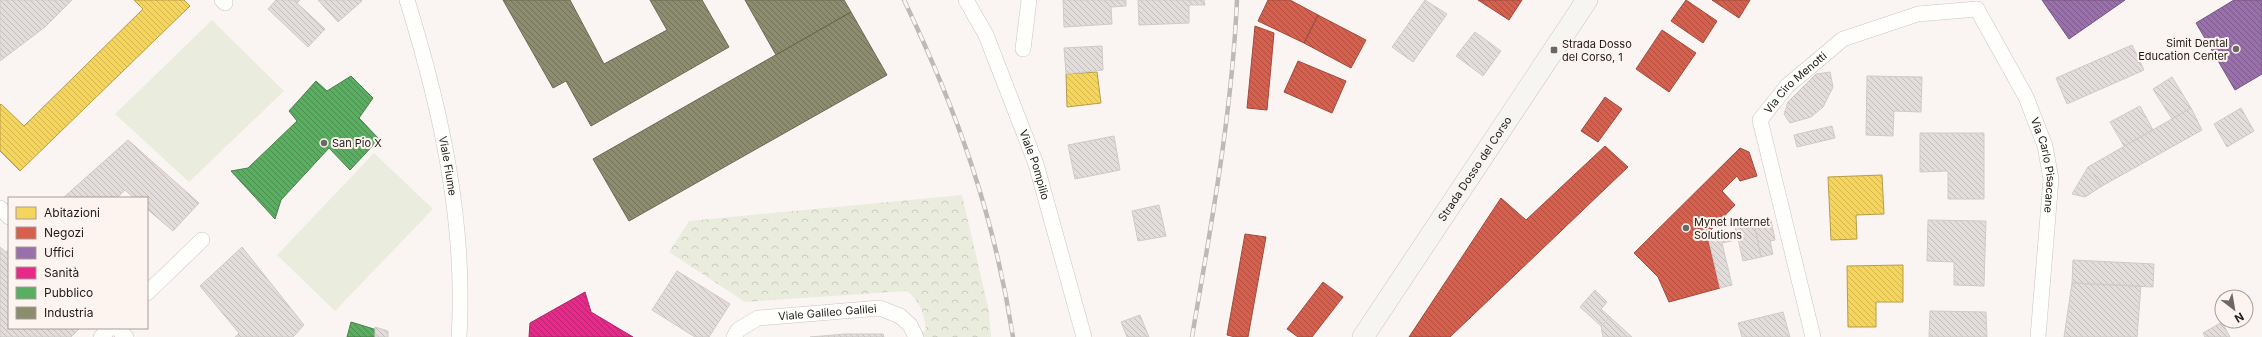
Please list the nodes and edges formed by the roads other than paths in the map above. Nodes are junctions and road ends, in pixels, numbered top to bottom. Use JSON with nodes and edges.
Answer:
{"nodes":[{"id":1,"x":407,"y":0,"type":"edge"},
{"id":2,"x":966,"y":0,"type":"edge"},
{"id":3,"x":1029,"y":0,"type":"edge"},
{"id":4,"x":1587,"y":0,"type":"edge"},
{"id":5,"x":1981,"y":4,"type":"edge"},
{"id":6,"x":1023,"y":48,"type":"dead end"},
{"id":7,"x":0,"y":208,"type":"edge"},
{"id":8,"x":8,"y":216,"type":"edge"},
{"id":9,"x":202,"y":240,"type":"dead end"},
{"id":10,"x":148,"y":292,"type":"edge"},
{"id":11,"x":109,"y":329,"type":"edge"},
{"id":12,"x":118,"y":329,"type":"edge"},
{"id":13,"x":101,"y":337,"type":"edge"},
{"id":14,"x":126,"y":337,"type":"edge"},
{"id":15,"x":459,"y":337,"type":"edge"},
{"id":16,"x":734,"y":337,"type":"edge"},
{"id":17,"x":916,"y":337,"type":"edge"},
{"id":18,"x":1084,"y":337,"type":"edge"},
{"id":19,"x":1363,"y":337,"type":"edge"},
{"id":20,"x":1813,"y":337,"type":"edge"},
{"id":21,"x":2038,"y":337,"type":"edge"}],
"edges":[{"from":1,"to":15,"type":"street","name":"Viale Fiume"},
{"from":2,"to":18,"type":"street","name":"Viale Pompilio"},
{"from":3,"to":6,"type":"street"},
{"from":4,"to":19,"type":"main road","name":"Strada Dosso del Corso"},
{"from":5,"to":20,"type":"street","name":"Via Ciro Menotti"},
{"from":5,"to":21,"type":"street","name":"Via Carlo Pisacane"},
{"from":7,"to":8,"type":"street"},
{"from":9,"to":10,"type":"street"},
{"from":11,"to":13,"type":"street"},
{"from":12,"to":14,"type":"street"},
{"from":16,"to":17,"type":"street","name":"Viale Galileo Galilei"}]}
